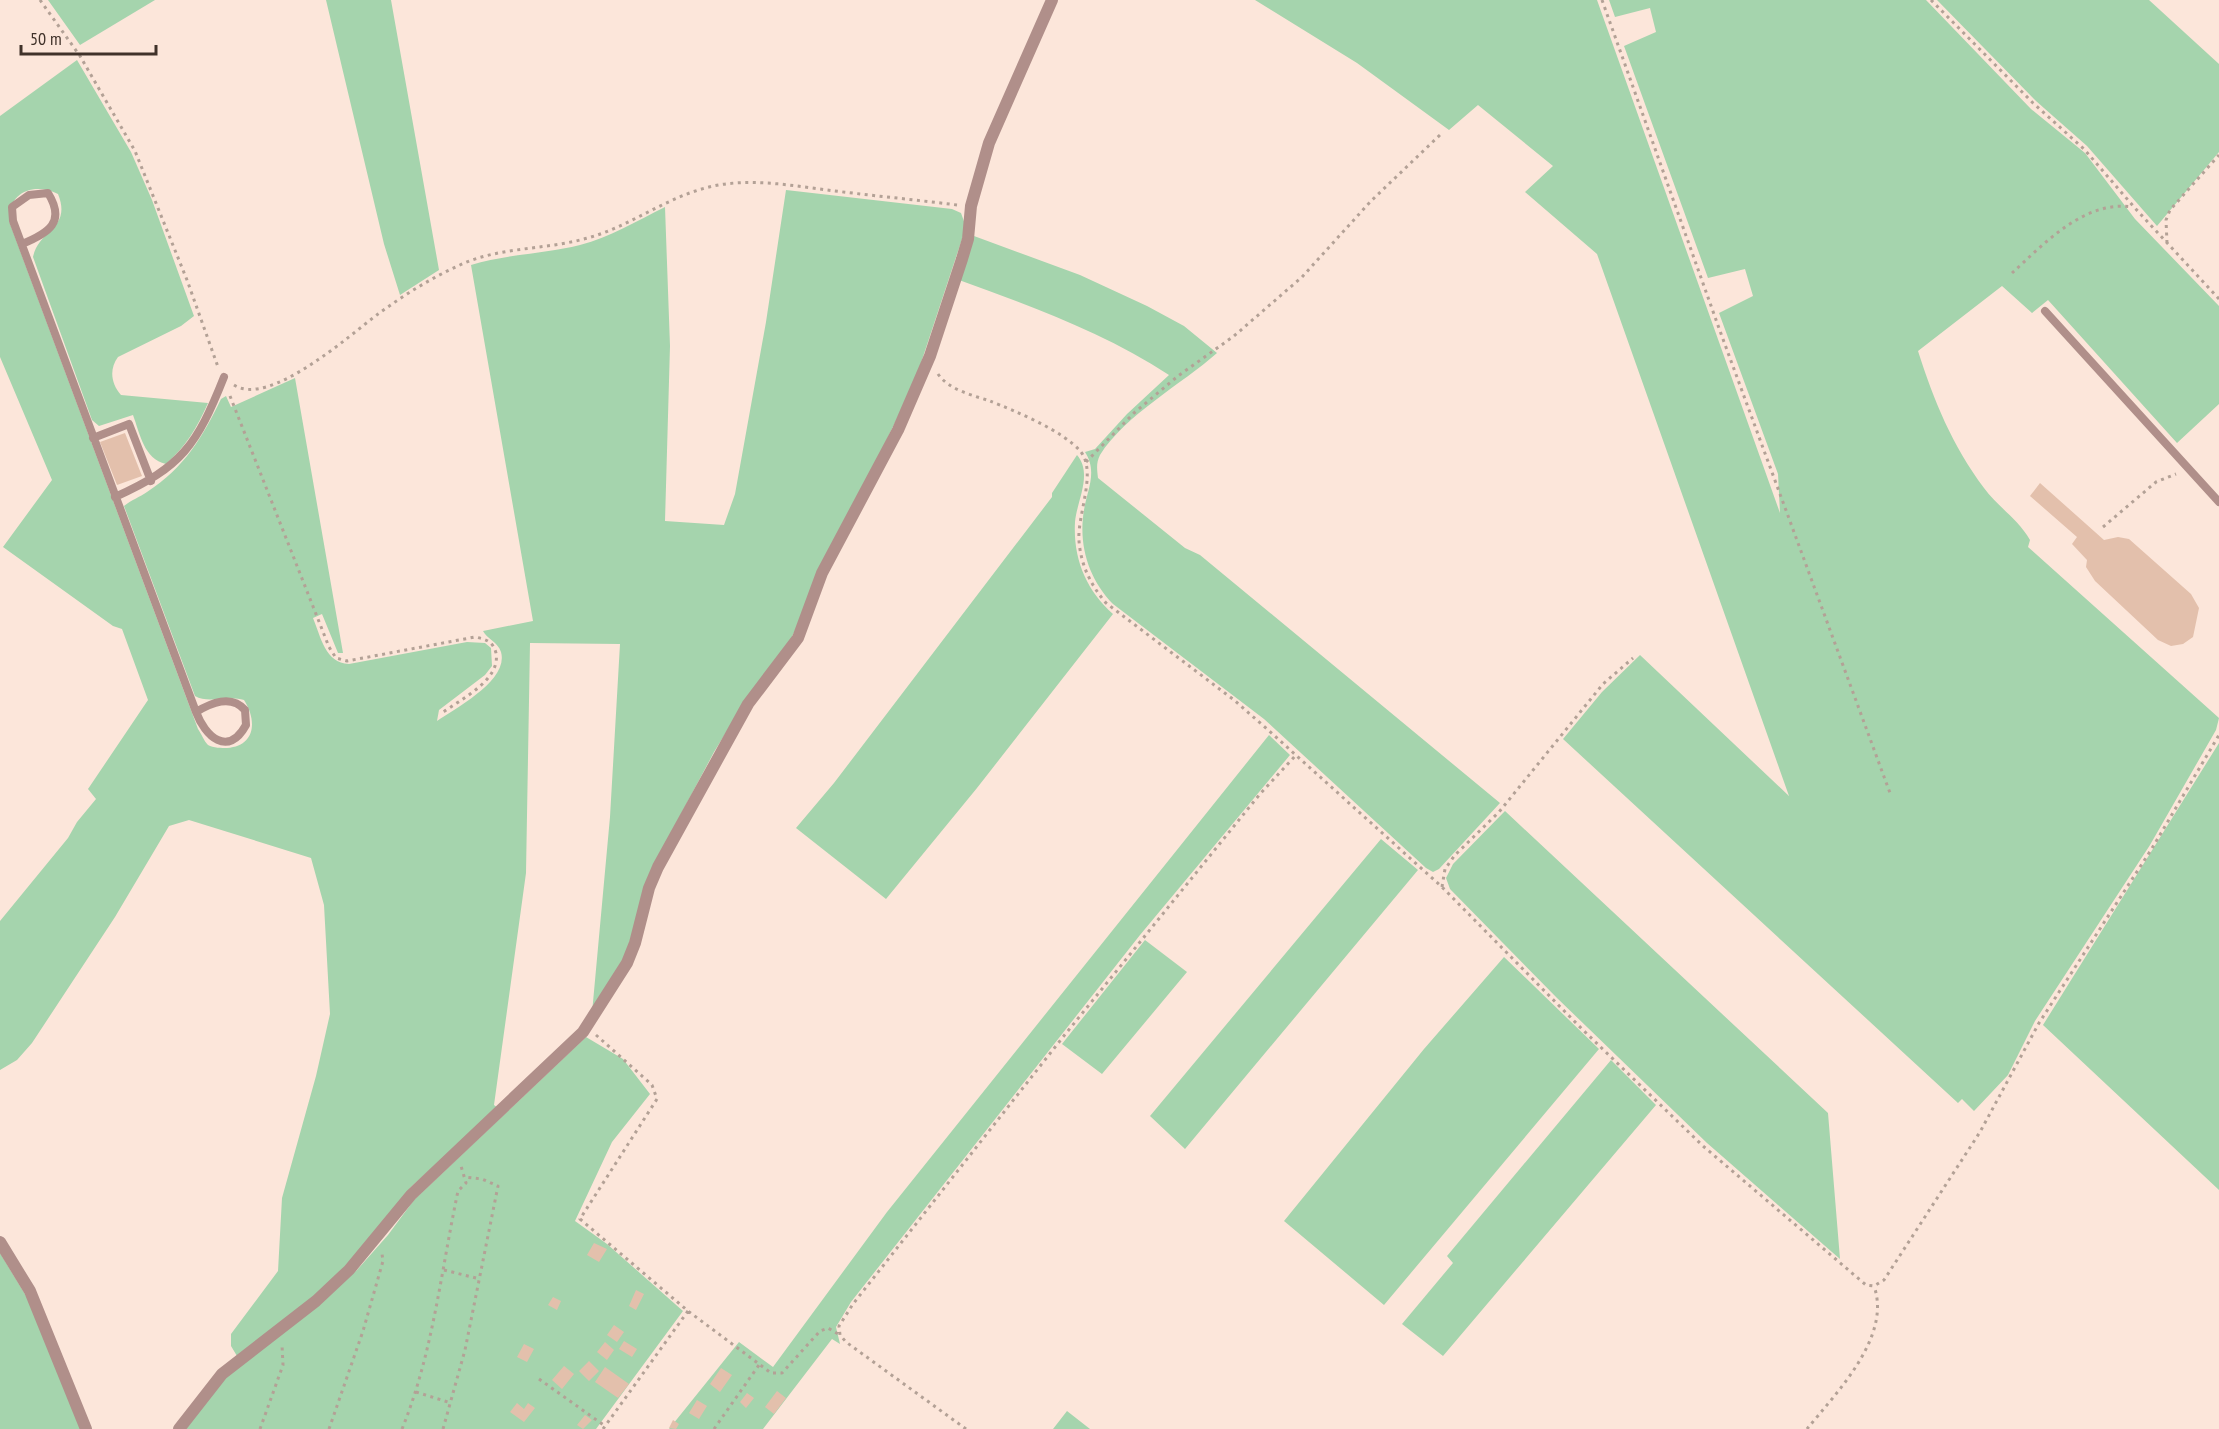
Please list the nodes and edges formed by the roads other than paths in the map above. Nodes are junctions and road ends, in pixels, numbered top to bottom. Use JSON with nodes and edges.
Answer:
{"nodes":[{"id":1,"x":1052,"y":0,"type":"edge"},
{"id":2,"x":22,"y":244,"type":"junction"},
{"id":3,"x":2045,"y":311,"type":"dead end"},
{"id":4,"x":224,"y":377,"type":"road end"},
{"id":5,"x":93,"y":438,"type":"junction"},
{"id":6,"x":151,"y":481,"type":"junction"},
{"id":7,"x":115,"y":497,"type":"junction"},
{"id":8,"x":2219,"y":502,"type":"edge"},
{"id":9,"x":196,"y":712,"type":"junction"},
{"id":10,"x":0,"y":1242,"type":"edge"},
{"id":11,"x":86,"y":1429,"type":"edge"},
{"id":12,"x":179,"y":1429,"type":"edge"}],
"edges":[{"from":1,"to":12,"type":"street"},
{"from":2,"to":2,"type":"lane"},
{"from":2,"to":5,"type":"lane"},
{"from":3,"to":8,"type":"lane"},
{"from":4,"to":6,"type":"lane"},
{"from":5,"to":6,"type":"lane"},
{"from":5,"to":7,"type":"lane"},
{"from":6,"to":7,"type":"lane"},
{"from":7,"to":9,"type":"lane"},
{"from":9,"to":9,"type":"lane"},
{"from":10,"to":11,"type":"street"}]}
